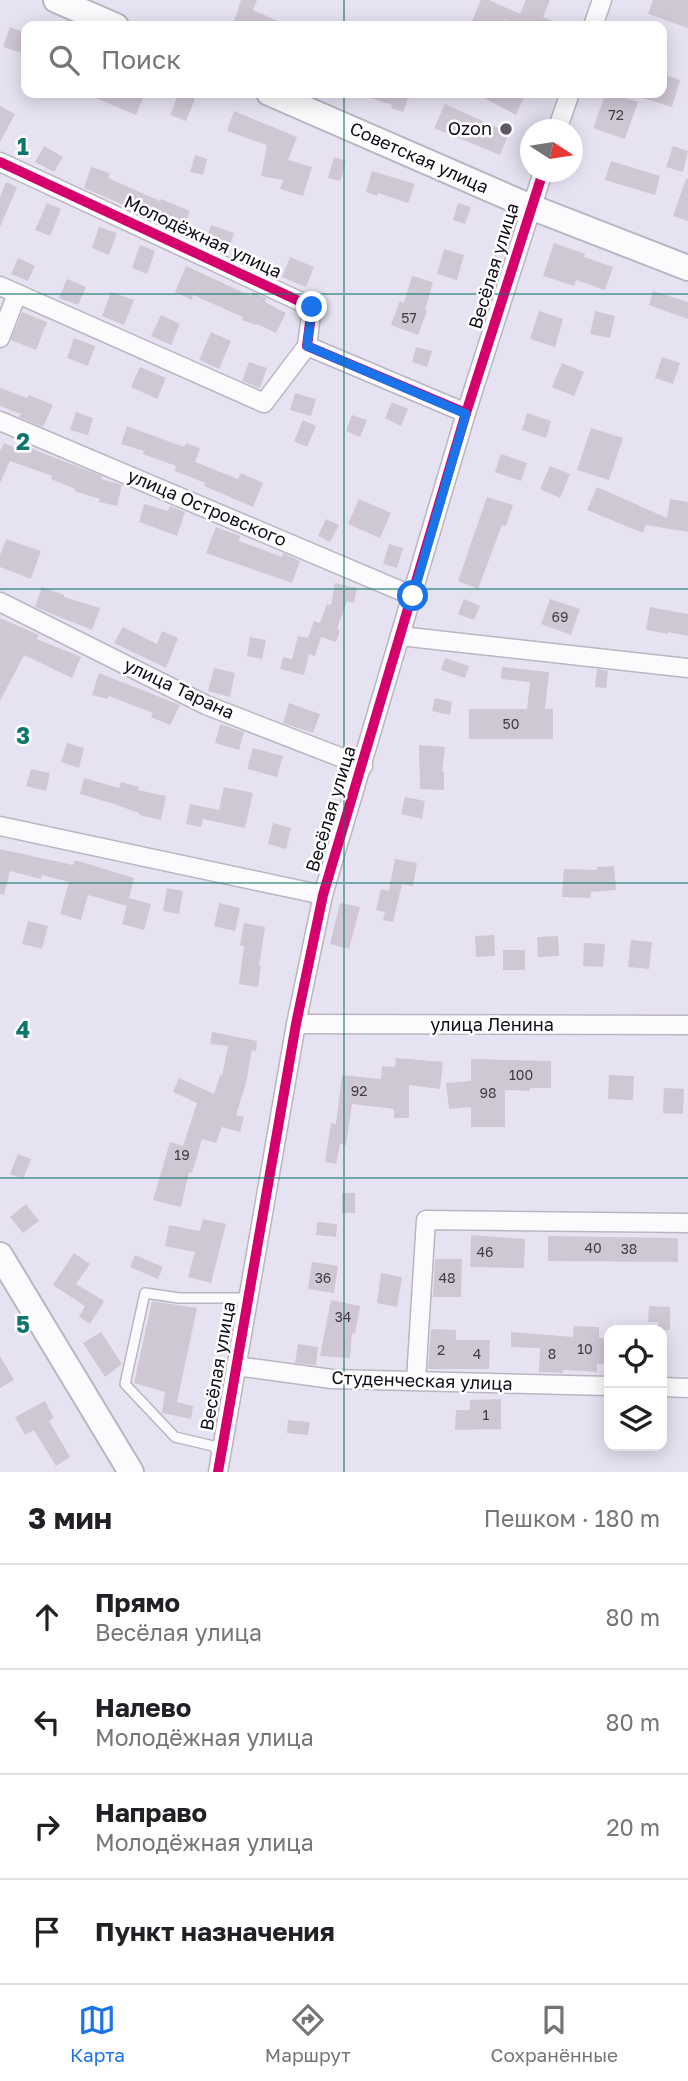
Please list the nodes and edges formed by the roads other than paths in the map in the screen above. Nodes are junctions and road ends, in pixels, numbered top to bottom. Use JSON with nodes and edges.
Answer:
{"nodes":[{"id":1,"x":56,"y":0,"type":"edge"},
{"id":2,"x":602,"y":0,"type":"edge"},
{"id":3,"x":104,"y":21,"type":"edge"},
{"id":4,"x":595,"y":21,"type":"edge"},
{"id":5,"x":280,"y":98,"type":"edge"},
{"id":6,"x":568,"y":98,"type":"edge"},
{"id":7,"x":562,"y":119,"type":"edge"},
{"id":8,"x":0,"y":162,"type":"edge"},
{"id":9,"x":540,"y":182,"type":"edge"},
{"id":10,"x":531,"y":207,"type":"junction"},
{"id":11,"x":688,"y":268,"type":"edge"},
{"id":12,"x":8,"y":290,"type":"edge"},
{"id":13,"x":0,"y":338,"type":"edge"},
{"id":14,"x":307,"y":346,"type":"junction"},
{"id":15,"x":466,"y":414,"type":"junction"},
{"id":16,"x":0,"y":421,"type":"edge"},
{"id":17,"x":413,"y":596,"type":"junction"},
{"id":18,"x":0,"y":602,"type":"edge"},
{"id":19,"x":400,"y":636,"type":"junction"},
{"id":20,"x":688,"y":668,"type":"edge"},
{"id":21,"x":363,"y":766,"type":"junction"},
{"id":22,"x":0,"y":826,"type":"edge"},
{"id":23,"x":323,"y":895,"type":"junction"},
{"id":24,"x":296,"y":1024,"type":"junction"},
{"id":25,"x":688,"y":1025,"type":"edge"},
{"id":26,"x":688,"y":1223,"type":"edge"},
{"id":27,"x":0,"y":1255,"type":"edge"},
{"id":28,"x":247,"y":1298,"type":"junction"},
{"id":29,"x":236,"y":1366,"type":"junction"},
{"id":30,"x":416,"y":1380,"type":"junction"},
{"id":31,"x":604,"y":1386,"type":"edge"},
{"id":32,"x":667,"y":1387,"type":"edge"},
{"id":33,"x":688,"y":1388,"type":"edge"},
{"id":34,"x":219,"y":1465,"type":"edge"},
{"id":35,"x":131,"y":1472,"type":"edge"}],
"edges":[{"from":1,"to":3,"type":"main road"},
{"from":2,"to":4,"type":"street"},
{"from":5,"to":10,"type":"main road","name":"Советская улица"},
{"from":6,"to":7,"type":"street"},
{"from":8,"to":14,"type":"street","name":"Молодёжная улица"},
{"from":9,"to":10,"type":"street","name":"Весёлая улица"},
{"from":10,"to":11,"type":"main road","name":"Советская улица"},
{"from":10,"to":15,"type":"street","name":"Весёлая улица"},
{"from":12,"to":13,"type":"street"},
{"from":12,"to":14,"type":"street"},
{"from":14,"to":15,"type":"street"},
{"from":15,"to":17,"type":"street","name":"Весёлая улица"},
{"from":16,"to":17,"type":"street","name":"улица Островского"},
{"from":17,"to":19,"type":"street","name":"Весёлая улица"},
{"from":18,"to":21,"type":"street","name":"улица Тарана"},
{"from":19,"to":20,"type":"street"},
{"from":19,"to":21,"type":"street","name":"Весёлая улица"},
{"from":21,"to":23,"type":"street","name":"Весёлая улица"},
{"from":22,"to":23,"type":"street"},
{"from":23,"to":24,"type":"street","name":"Весёлая улица"},
{"from":24,"to":25,"type":"street","name":"улица Ленина"},
{"from":24,"to":28,"type":"street","name":"Весёлая улица"},
{"from":26,"to":30,"type":"street"},
{"from":27,"to":35,"type":"main road"},
{"from":28,"to":29,"type":"street","name":"Весёлая улица"},
{"from":28,"to":34,"type":"lane"},
{"from":29,"to":30,"type":"street","name":"Студенческая улица"},
{"from":29,"to":34,"type":"street","name":"Весёлая улица"},
{"from":30,"to":31,"type":"street","name":"Студенческая улица"},
{"from":32,"to":33,"type":"street"}]}
